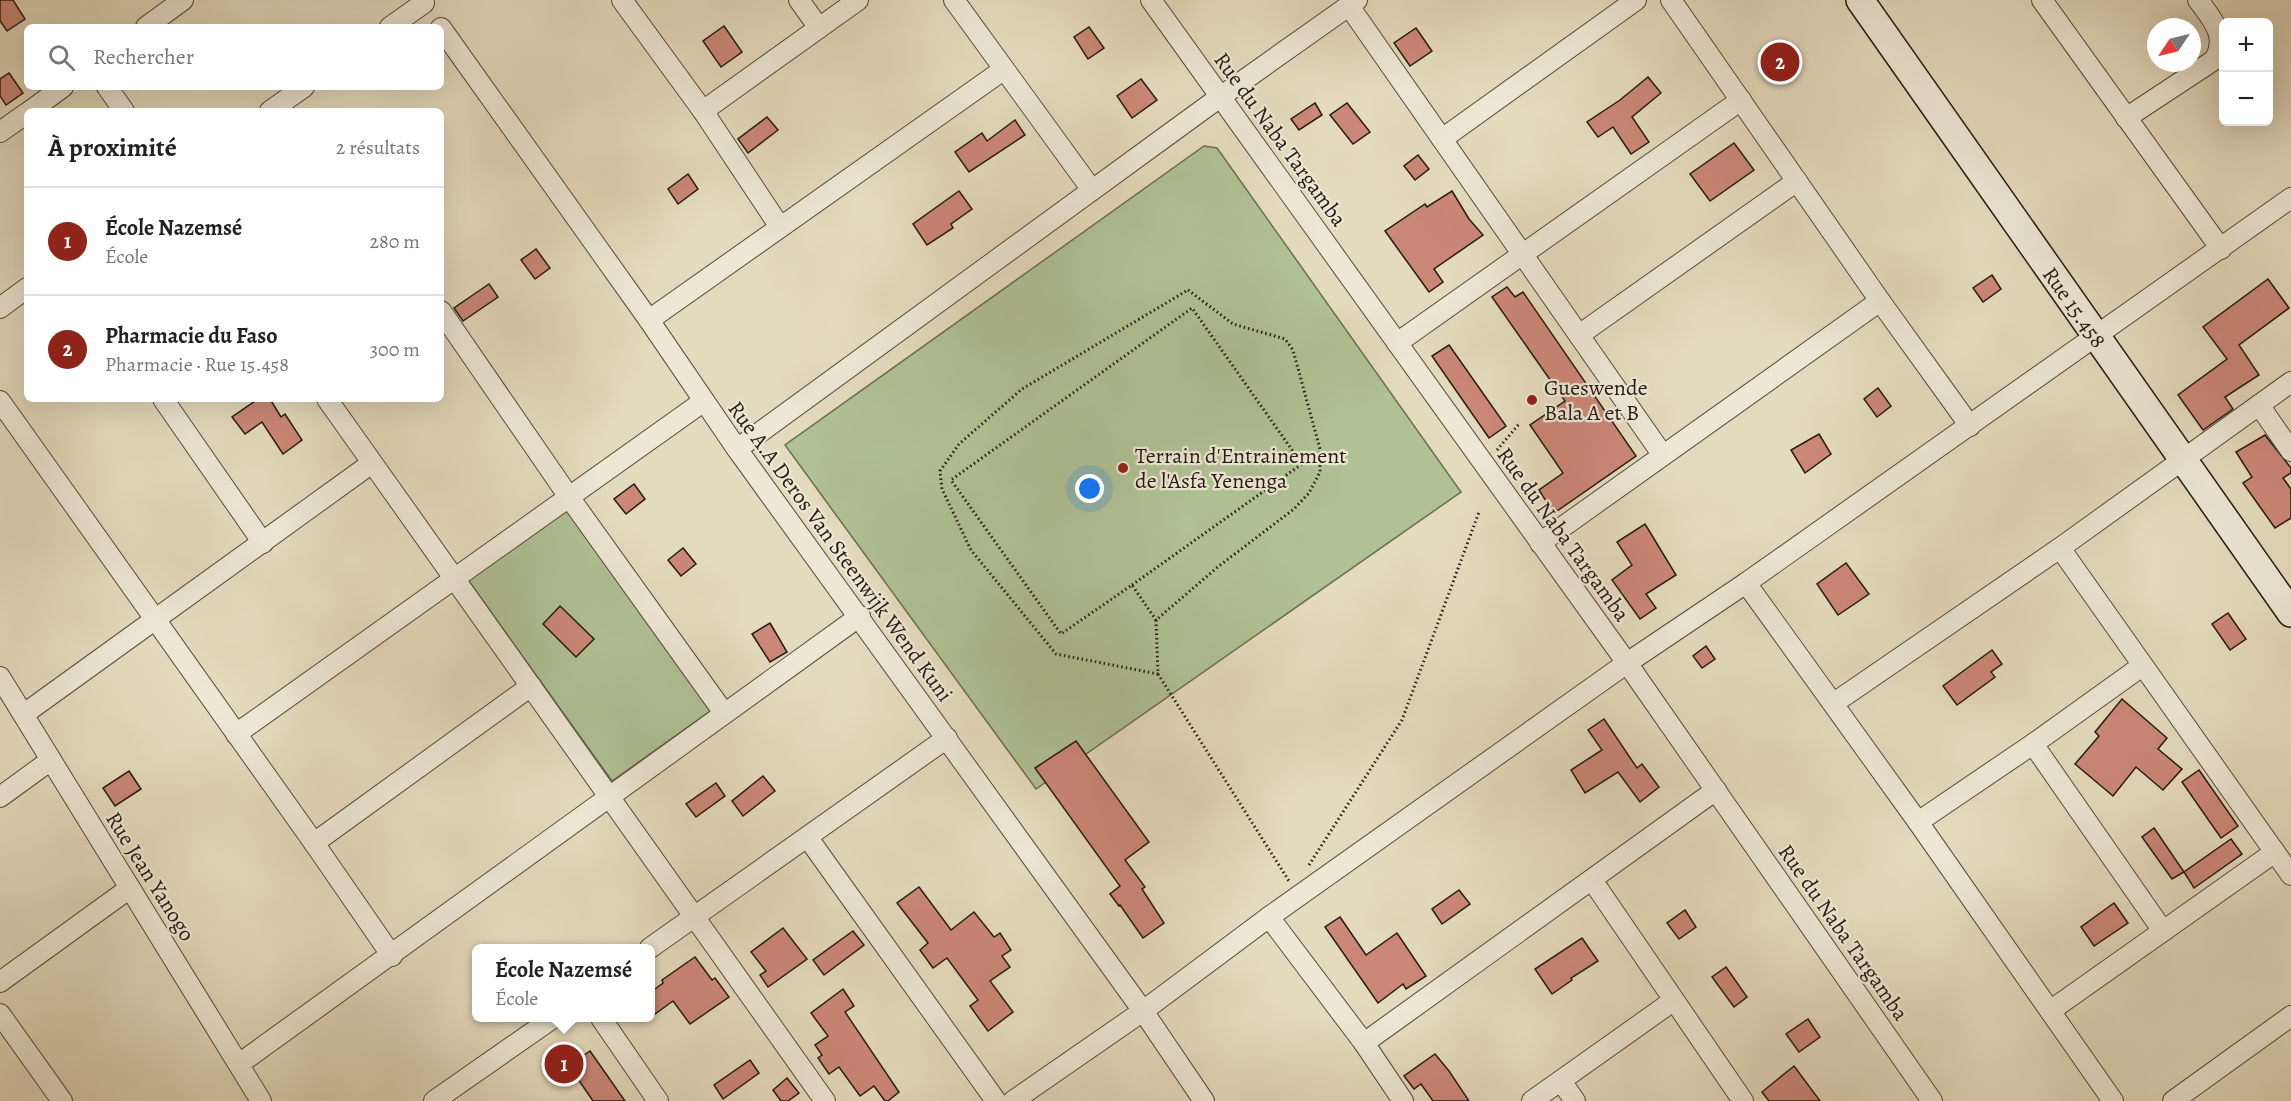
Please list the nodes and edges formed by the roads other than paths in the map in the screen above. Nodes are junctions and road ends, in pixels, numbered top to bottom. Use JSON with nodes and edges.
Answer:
{"nodes":[{"id":1,"x":183,"y":0,"type":"edge"},
{"id":2,"x":622,"y":0,"type":"edge"},
{"id":3,"x":799,"y":0,"type":"edge"},
{"id":4,"x":858,"y":0,"type":"edge"},
{"id":5,"x":954,"y":0,"type":"edge"},
{"id":6,"x":1151,"y":0,"type":"edge"},
{"id":7,"x":1636,"y":0,"type":"edge"},
{"id":8,"x":1671,"y":0,"type":"edge"},
{"id":9,"x":1860,"y":0,"type":"edge"},
{"id":10,"x":2042,"y":0,"type":"edge"},
{"id":11,"x":2198,"y":0,"type":"edge"},
{"id":12,"x":423,"y":2,"type":"edge"},
{"id":13,"x":1353,"y":3,"type":"edge"},
{"id":14,"x":150,"y":24,"type":"edge"},
{"id":15,"x":394,"y":24,"type":"edge"},
{"id":16,"x":439,"y":24,"type":"edge"},
{"id":17,"x":819,"y":28,"type":"junction"},
{"id":18,"x":444,"y":31,"type":"edge"},
{"id":19,"x":1003,"y":70,"type":"junction"},
{"id":20,"x":59,"y":90,"type":"edge"},
{"id":21,"x":109,"y":90,"type":"edge"},
{"id":22,"x":1220,"y":97,"type":"junction"},
{"id":23,"x":300,"y":98,"type":"edge"},
{"id":24,"x":1741,"y":100,"type":"junction"},
{"id":25,"x":34,"y":108,"type":"edge"},
{"id":26,"x":122,"y":108,"type":"edge"},
{"id":27,"x":277,"y":108,"type":"edge"},
{"id":28,"x":703,"y":111,"type":"junction"},
{"id":29,"x":24,"y":115,"type":"edge"},
{"id":30,"x":2126,"y":118,"type":"junction"},
{"id":31,"x":0,"y":132,"type":"edge"},
{"id":32,"x":1442,"y":139,"type":"junction"},
{"id":33,"x":1797,"y":182,"type":"junction"},
{"id":34,"x":1092,"y":190,"type":"junction"},
{"id":35,"x":2291,"y":198,"type":"edge"},
{"id":36,"x":780,"y":227,"type":"junction"},
{"id":37,"x":2220,"y":249,"type":"junction"},
{"id":38,"x":1523,"y":255,"type":"junction"},
{"id":39,"x":24,"y":290,"type":"edge"},
{"id":40,"x":1880,"y":301,"type":"junction"},
{"id":41,"x":0,"y":308,"type":"edge"},
{"id":42,"x":444,"y":315,"type":"edge"},
{"id":43,"x":649,"y":320,"type":"junction"},
{"id":44,"x":1579,"y":335,"type":"junction"},
{"id":45,"x":2095,"y":337,"type":"junction"},
{"id":46,"x":1397,"y":343,"type":"junction"},
{"id":47,"x":2291,"y":382,"type":"edge"},
{"id":48,"x":0,"y":401,"type":"edge"},
{"id":49,"x":704,"y":401,"type":"junction"},
{"id":50,"x":165,"y":402,"type":"edge"},
{"id":51,"x":329,"y":402,"type":"edge"},
{"id":52,"x":2259,"y":405,"type":"junction"},
{"id":53,"x":1970,"y":426,"type":"junction"},
{"id":54,"x":736,"y":448,"type":"junction"},
{"id":55,"x":2291,"y":451,"type":"edge"},
{"id":56,"x":1662,"y":454,"type":"junction"},
{"id":57,"x":2183,"y":461,"type":"junction"},
{"id":58,"x":372,"y":462,"type":"junction"},
{"id":59,"x":569,"y":497,"type":"junction"},
{"id":60,"x":262,"y":543,"type":"junction"},
{"id":61,"x":1540,"y":543,"type":"junction"},
{"id":62,"x":2060,"y":548,"type":"junction"},
{"id":63,"x":455,"y":578,"type":"junction"},
{"id":64,"x":1746,"y":583,"type":"junction"},
{"id":65,"x":2291,"y":613,"type":"edge"},
{"id":66,"x":860,"y":616,"type":"junction"},
{"id":67,"x":155,"y":619,"type":"junction"},
{"id":68,"x":1627,"y":663,"type":"junction"},
{"id":69,"x":2142,"y":666,"type":"junction"},
{"id":70,"x":0,"y":677,"type":"edge"},
{"id":71,"x":531,"y":686,"type":"junction"},
{"id":72,"x":1834,"y":703,"type":"junction"},
{"id":73,"x":724,"y":713,"type":"junction"},
{"id":74,"x":24,"y":714,"type":"junction"},
{"id":75,"x":236,"y":734,"type":"junction"},
{"id":76,"x":947,"y":738,"type":"junction"},
{"id":77,"x":2033,"y":744,"type":"junction"},
{"id":78,"x":51,"y":760,"type":"junction"},
{"id":79,"x":1716,"y":790,"type":"junction"},
{"id":80,"x":0,"y":797,"type":"edge"},
{"id":81,"x":611,"y":797,"type":"junction"},
{"id":82,"x":1918,"y":822,"type":"junction"},
{"id":83,"x":808,"y":838,"type":"junction"},
{"id":84,"x":315,"y":843,"type":"junction"},
{"id":85,"x":2275,"y":852,"type":"junction"},
{"id":86,"x":2291,"y":875,"type":"edge"},
{"id":87,"x":1592,"y":880,"type":"junction"},
{"id":88,"x":130,"y":888,"type":"junction"},
{"id":89,"x":695,"y":917,"type":"junction"},
{"id":90,"x":1269,"y":918,"type":"junction"},
{"id":91,"x":2163,"y":931,"type":"junction"},
{"id":92,"x":655,"y":945,"type":"edge"},
{"id":93,"x":392,"y":956,"type":"junction"},
{"id":94,"x":0,"y":982,"type":"edge"},
{"id":95,"x":1673,"y":1001,"type":"junction"},
{"id":96,"x":1143,"y":1011,"type":"junction"},
{"id":97,"x":2050,"y":1011,"type":"junction"},
{"id":98,"x":0,"y":1014,"type":"edge"},
{"id":99,"x":2291,"y":1016,"type":"edge"},
{"id":100,"x":546,"y":1022,"type":"edge"},
{"id":101,"x":604,"y":1022,"type":"edge"},
{"id":102,"x":1364,"y":1043,"type":"junction"},
{"id":103,"x":239,"y":1064,"type":"junction"},
{"id":104,"x":1561,"y":1081,"type":"junction"},
{"id":105,"x":62,"y":1101,"type":"edge"},
{"id":106,"x":261,"y":1101,"type":"edge"},
{"id":107,"x":434,"y":1101,"type":"edge"},
{"id":108,"x":658,"y":1101,"type":"edge"},
{"id":109,"x":825,"y":1101,"type":"edge"},
{"id":110,"x":996,"y":1101,"type":"edge"},
{"id":111,"x":1013,"y":1101,"type":"edge"},
{"id":112,"x":1204,"y":1101,"type":"edge"},
{"id":113,"x":1403,"y":1101,"type":"edge"},
{"id":114,"x":1532,"y":1101,"type":"edge"},
{"id":115,"x":1575,"y":1101,"type":"edge"},
{"id":116,"x":1743,"y":1101,"type":"edge"},
{"id":117,"x":1932,"y":1101,"type":"edge"},
{"id":118,"x":2113,"y":1101,"type":"edge"},
{"id":119,"x":2173,"y":1101,"type":"edge"}],
"edges":[{"from":1,"to":14,"type":"street"},
{"from":2,"to":28,"type":"street"},
{"from":3,"to":17,"type":"street"},
{"from":4,"to":17,"type":"street"},
{"from":5,"to":19,"type":"street"},
{"from":6,"to":22,"type":"street","name":"Rue du Naba Targamba"},
{"from":7,"to":32,"type":"street"},
{"from":8,"to":24,"type":"street"},
{"from":9,"to":45,"type":"main road","name":"Rue 15.458"},
{"from":10,"to":30,"type":"street"},
{"from":11,"to":30,"type":"street"},
{"from":12,"to":15,"type":"street"},
{"from":12,"to":16,"type":"street","name":"Rue A.A Deros Van Steenwijk Wend Kuni"},
{"from":13,"to":22,"type":"street"},
{"from":13,"to":32,"type":"street"},
{"from":17,"to":28,"type":"street"},
{"from":18,"to":43,"type":"street","name":"Rue A.A Deros Van Steenwijk Wend Kuni"},
{"from":19,"to":34,"type":"street"},
{"from":19,"to":36,"type":"street"},
{"from":20,"to":25,"type":"street"},
{"from":21,"to":26,"type":"street"},
{"from":22,"to":34,"type":"street"},
{"from":22,"to":46,"type":"street","name":"Rue du Naba Targamba"},
{"from":23,"to":27,"type":"street"},
{"from":24,"to":33,"type":"street"},
{"from":24,"to":38,"type":"street"},
{"from":28,"to":36,"type":"street"},
{"from":29,"to":31,"type":"street"},
{"from":30,"to":37,"type":"street"},
{"from":32,"to":38,"type":"street"},
{"from":33,"to":40,"type":"street"},
{"from":33,"to":44,"type":"street"},
{"from":34,"to":54,"type":"street"},
{"from":35,"to":37,"type":"street"},
{"from":36,"to":43,"type":"street"},
{"from":37,"to":45,"type":"street"},
{"from":38,"to":44,"type":"street"},
{"from":38,"to":46,"type":"street"},
{"from":39,"to":41,"type":"street"},
{"from":40,"to":53,"type":"street"},
{"from":40,"to":56,"type":"street"},
{"from":42,"to":59,"type":"street"},
{"from":43,"to":49,"type":"street","name":"Rue A.A Deros Van Steenwijk Wend Kuni"},
{"from":44,"to":56,"type":"street"},
{"from":45,"to":53,"type":"street"},
{"from":45,"to":57,"type":"main road","name":"Rue 15.458"},
{"from":46,"to":61,"type":"street","name":"Rue du Naba Targamba"},
{"from":47,"to":52,"type":"street"},
{"from":48,"to":67,"type":"street"},
{"from":49,"to":54,"type":"street","name":"Rue A.A Deros Van Steenwijk Wend Kuni"},
{"from":49,"to":59,"type":"street"},
{"from":50,"to":60,"type":"street"},
{"from":51,"to":58,"type":"street"},
{"from":52,"to":55,"type":"street"},
{"from":52,"to":57,"type":"street"},
{"from":53,"to":64,"type":"street"},
{"from":54,"to":66,"type":"street","name":"Rue A.A Deros Van Steenwijk Wend Kuni"},
{"from":56,"to":61,"type":"street"},
{"from":57,"to":62,"type":"street"},
{"from":57,"to":65,"type":"main road","name":"Rue 15.458"},
{"from":58,"to":60,"type":"street"},
{"from":58,"to":63,"type":"street"},
{"from":59,"to":63,"type":"street"},
{"from":59,"to":73,"type":"street"},
{"from":60,"to":67,"type":"street"},
{"from":61,"to":68,"type":"street","name":"Rue du Naba Targamba"},
{"from":62,"to":69,"type":"street"},
{"from":62,"to":72,"type":"street"},
{"from":63,"to":71,"type":"street"},
{"from":63,"to":75,"type":"street"},
{"from":64,"to":68,"type":"street"},
{"from":64,"to":72,"type":"street"},
{"from":66,"to":73,"type":"street"},
{"from":66,"to":76,"type":"street","name":"Rue A.A Deros Van Steenwijk Wend Kuni"},
{"from":67,"to":74,"type":"street"},
{"from":67,"to":75,"type":"street"},
{"from":68,"to":79,"type":"street","name":"Rue du Naba Targamba"},
{"from":68,"to":90,"type":"street"},
{"from":69,"to":77,"type":"street"},
{"from":69,"to":85,"type":"street"},
{"from":70,"to":74,"type":"street","name":"Rue Jean Yanogo"},
{"from":71,"to":81,"type":"street"},
{"from":71,"to":84,"type":"street"},
{"from":72,"to":82,"type":"street"},
{"from":73,"to":81,"type":"street"},
{"from":74,"to":78,"type":"street","name":"Rue Jean Yanogo"},
{"from":75,"to":84,"type":"street"},
{"from":76,"to":83,"type":"street"},
{"from":76,"to":96,"type":"street","name":"Rue A.A Deros Van Steenwijk Wend Kuni"},
{"from":77,"to":82,"type":"street"},
{"from":77,"to":91,"type":"street"},
{"from":78,"to":80,"type":"street"},
{"from":78,"to":88,"type":"street","name":"Rue Jean Yanogo"},
{"from":79,"to":87,"type":"street"},
{"from":79,"to":117,"type":"street","name":"Rue du Naba Targamba"},
{"from":81,"to":89,"type":"street"},
{"from":81,"to":93,"type":"street"},
{"from":82,"to":97,"type":"street"},
{"from":83,"to":89,"type":"street"},
{"from":83,"to":110,"type":"street"},
{"from":84,"to":93,"type":"street"},
{"from":85,"to":86,"type":"street"},
{"from":85,"to":91,"type":"street"},
{"from":87,"to":95,"type":"street"},
{"from":87,"to":102,"type":"street"},
{"from":88,"to":94,"type":"street"},
{"from":88,"to":103,"type":"street","name":"Rue Jean Yanogo"},
{"from":89,"to":92,"type":"street"},
{"from":89,"to":109,"type":"street"},
{"from":90,"to":96,"type":"street"},
{"from":90,"to":102,"type":"street"},
{"from":91,"to":97,"type":"street"},
{"from":93,"to":103,"type":"street"},
{"from":95,"to":104,"type":"street"},
{"from":95,"to":116,"type":"street"},
{"from":96,"to":111,"type":"street"},
{"from":96,"to":112,"type":"street","name":"Rue A.A Deros Van Steenwijk Wend Kuni"},
{"from":97,"to":118,"type":"street"},
{"from":98,"to":105,"type":"street"},
{"from":99,"to":119,"type":"street"},
{"from":100,"to":107,"type":"street"},
{"from":101,"to":108,"type":"street"},
{"from":102,"to":113,"type":"street"},
{"from":103,"to":106,"type":"street","name":"Rue Jean Yanogo"},
{"from":104,"to":114,"type":"street"},
{"from":104,"to":115,"type":"street"}]}
